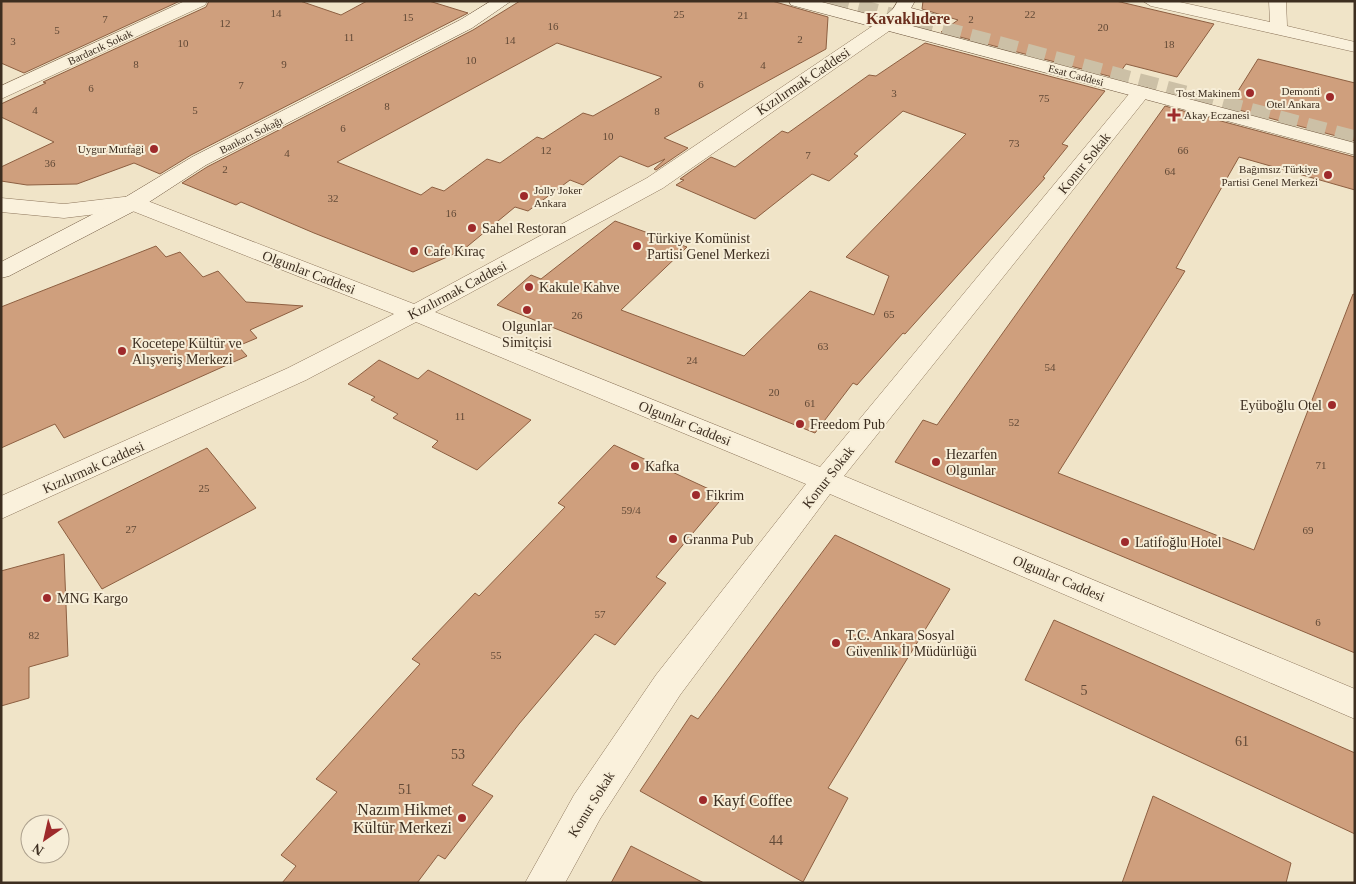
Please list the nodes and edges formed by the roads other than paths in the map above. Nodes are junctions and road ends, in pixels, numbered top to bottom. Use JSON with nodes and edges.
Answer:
{"nodes":[{"id":1,"x":199,"y":1,"type":"edge"},
{"id":2,"x":503,"y":1,"type":"edge"},
{"id":3,"x":797,"y":1,"type":"edge"},
{"id":4,"x":1151,"y":1,"type":"edge"},
{"id":5,"x":1210,"y":1,"type":"edge"},
{"id":6,"x":1277,"y":1,"type":"edge"},
{"id":7,"x":898,"y":12,"type":"edge"},
{"id":8,"x":1280,"y":31,"type":"junction"},
{"id":9,"x":1355,"y":47,"type":"edge"},
{"id":10,"x":1141,"y":92,"type":"junction"},
{"id":11,"x":1,"y":93,"type":"edge"},
{"id":12,"x":1355,"y":131,"type":"edge"},
{"id":13,"x":1355,"y":149,"type":"edge"},
{"id":14,"x":132,"y":203,"type":"junction"},
{"id":15,"x":1,"y":205,"type":"edge"},
{"id":16,"x":1,"y":272,"type":"edge"},
{"id":17,"x":415,"y":313,"type":"junction"},
{"id":18,"x":825,"y":480,"type":"junction"},
{"id":19,"x":1,"y":508,"type":"edge"},
{"id":20,"x":1355,"y":704,"type":"edge"},
{"id":21,"x":544,"y":883,"type":"edge"}],
"edges":[{"from":1,"to":11,"type":"street","name":"Bardacık Sokak"},
{"from":2,"to":14,"type":"street","name":"Bankacı Sokağı"},
{"from":3,"to":7,"type":"street","name":"Esat Caddesi"},
{"from":4,"to":8,"type":"street"},
{"from":5,"to":8,"type":"street"},
{"from":6,"to":8,"type":"street"},
{"from":7,"to":10,"type":"street","name":"Esat Caddesi"},
{"from":7,"to":12,"type":"street","name":"Esat Caddesi"},
{"from":7,"to":17,"type":"street","name":"Kızılırmak Caddesi"},
{"from":8,"to":9,"type":"street"},
{"from":10,"to":13,"type":"street","name":"Esat Caddesi"},
{"from":10,"to":18,"type":"street","name":"Konur Sokak"},
{"from":14,"to":15,"type":"street","name":"Olgunlar Caddesi"},
{"from":14,"to":16,"type":"street","name":"Bankacı Sokağı"},
{"from":14,"to":17,"type":"street","name":"Olgunlar Caddesi"},
{"from":17,"to":18,"type":"street","name":"Olgunlar Caddesi"},
{"from":17,"to":19,"type":"street","name":"Kızılırmak Caddesi"},
{"from":18,"to":20,"type":"street","name":"Olgunlar Caddesi"},
{"from":18,"to":21,"type":"street","name":"Konur Sokak"}]}
